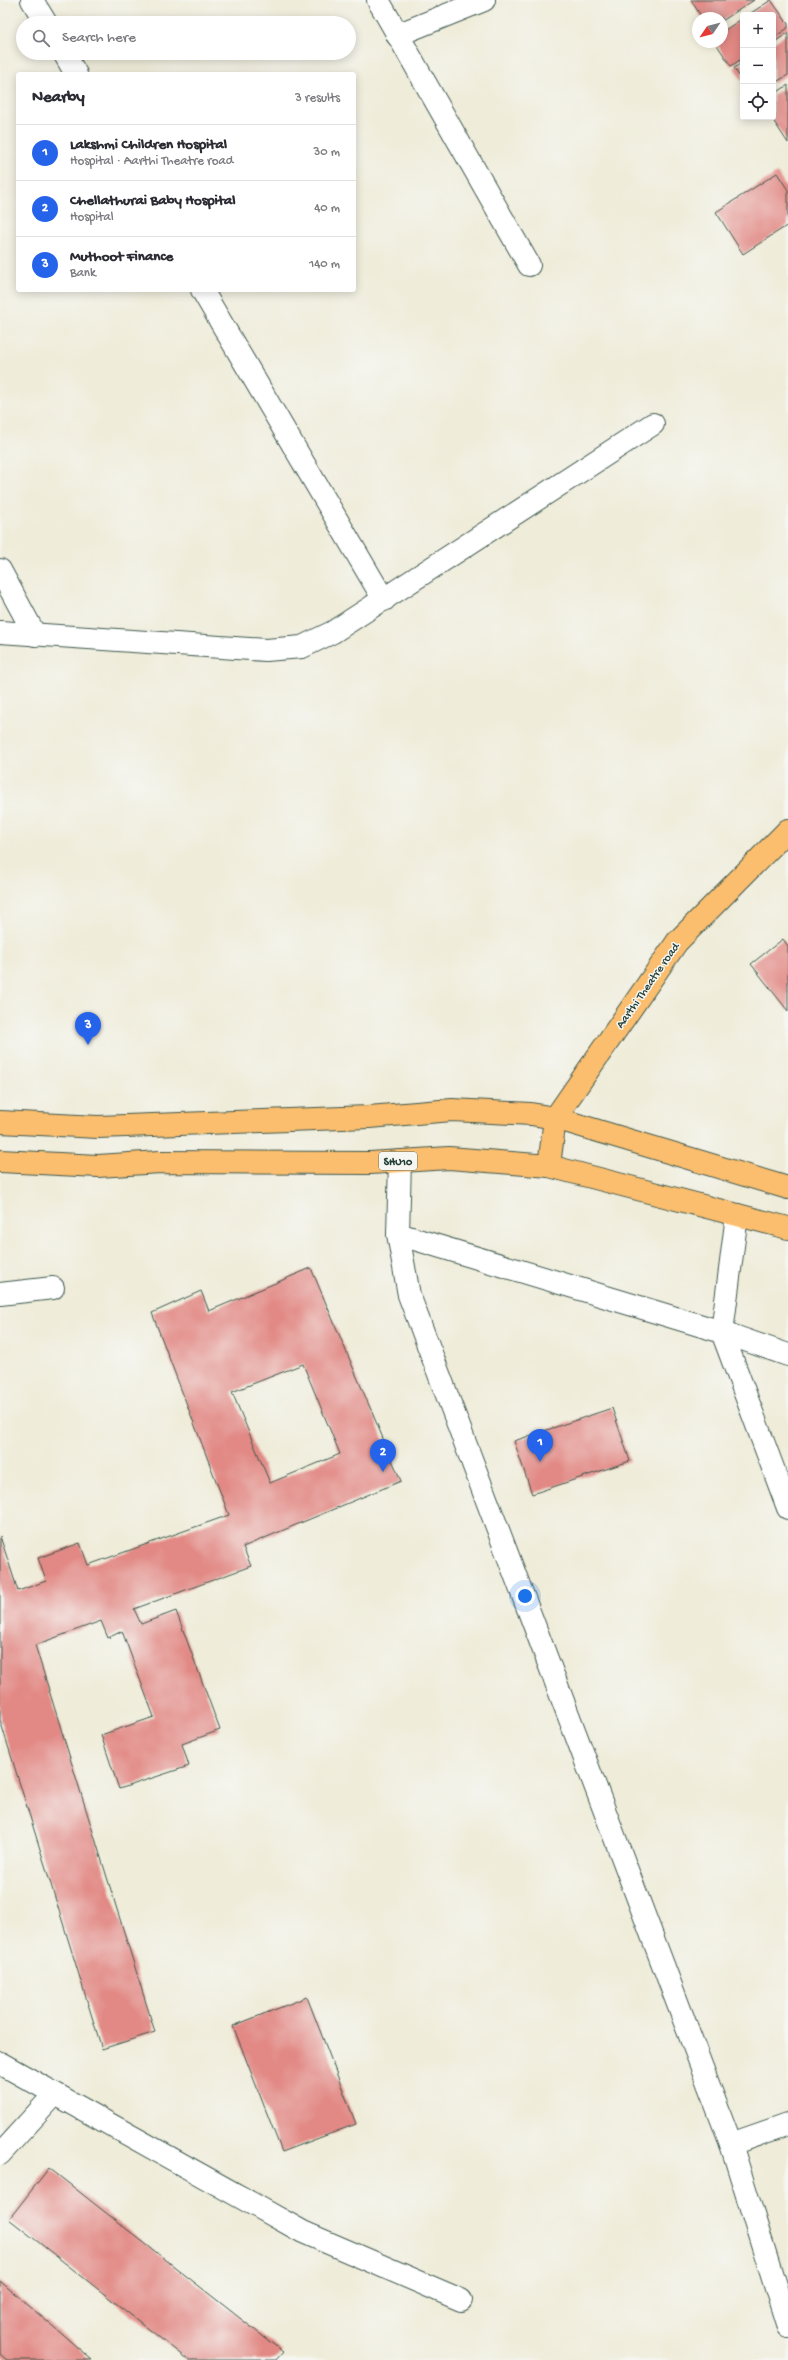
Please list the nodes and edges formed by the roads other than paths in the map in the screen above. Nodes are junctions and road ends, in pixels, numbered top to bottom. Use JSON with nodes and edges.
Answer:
{"nodes":[{"id":1,"x":32,"y":0,"type":"edge"},
{"id":2,"x":378,"y":0,"type":"edge"},
{"id":3,"x":484,"y":0,"type":"edge"},
{"id":4,"x":42,"y":16,"type":"edge"},
{"id":5,"x":397,"y":35,"type":"junction"},
{"id":6,"x":68,"y":60,"type":"edge"},
{"id":7,"x":75,"y":72,"type":"edge"},
{"id":8,"x":528,"y":265,"type":"dead end"},
{"id":9,"x":203,"y":292,"type":"edge"},
{"id":10,"x":653,"y":424,"type":"dead end"},
{"id":11,"x":0,"y":570,"type":"edge"},
{"id":12,"x":384,"y":600,"type":"junction"},
{"id":13,"x":0,"y":632,"type":"edge"},
{"id":14,"x":35,"y":635,"type":"junction"},
{"id":15,"x":788,"y":830,"type":"edge"},
{"id":16,"x":555,"y":1118,"type":"junction"},
{"id":17,"x":0,"y":1122,"type":"edge"},
{"id":18,"x":0,"y":1161,"type":"edge"},
{"id":19,"x":400,"y":1161,"type":"junction"},
{"id":20,"x":548,"y":1166,"type":"junction"},
{"id":21,"x":788,"y":1188,"type":"edge"},
{"id":22,"x":737,"y":1215,"type":"junction"},
{"id":23,"x":788,"y":1228,"type":"edge"},
{"id":24,"x":398,"y":1234,"type":"junction"},
{"id":25,"x":52,"y":1288,"type":"dead end"},
{"id":26,"x":0,"y":1294,"type":"edge"},
{"id":27,"x":722,"y":1332,"type":"junction"},
{"id":28,"x":788,"y":1355,"type":"edge"},
{"id":29,"x":788,"y":1508,"type":"edge"},
{"id":30,"x":0,"y":2063,"type":"edge"},
{"id":31,"x":55,"y":2094,"type":"junction"},
{"id":32,"x":788,"y":2124,"type":"edge"},
{"id":33,"x":731,"y":2144,"type":"junction"},
{"id":34,"x":0,"y":2154,"type":"edge"},
{"id":35,"x":461,"y":2300,"type":"dead end"},
{"id":36,"x":788,"y":2327,"type":"edge"}],
"edges":[{"from":1,"to":4,"type":"street"},
{"from":2,"to":5,"type":"street"},
{"from":3,"to":5,"type":"street"},
{"from":5,"to":8,"type":"street"},
{"from":6,"to":7,"type":"street"},
{"from":9,"to":12,"type":"street"},
{"from":10,"to":12,"type":"street"},
{"from":11,"to":14,"type":"street"},
{"from":12,"to":14,"type":"street"},
{"from":13,"to":14,"type":"street"},
{"from":15,"to":16,"type":"main road","name":"Aarthi Theatre road"},
{"from":16,"to":17,"type":"main road"},
{"from":16,"to":20,"type":"main road","name":"Aarthi Theatre road"},
{"from":16,"to":21,"type":"main road"},
{"from":18,"to":19,"type":"main road","number":"SHU10"},
{"from":19,"to":20,"type":"main road","number":"SHU10"},
{"from":19,"to":24,"type":"street"},
{"from":20,"to":22,"type":"main road","number":"SHU10"},
{"from":22,"to":23,"type":"main road","number":"SHU10"},
{"from":22,"to":27,"type":"street"},
{"from":24,"to":27,"type":"street"},
{"from":24,"to":33,"type":"street"},
{"from":25,"to":26,"type":"street"},
{"from":27,"to":28,"type":"street"},
{"from":27,"to":29,"type":"street"},
{"from":30,"to":31,"type":"street"},
{"from":31,"to":34,"type":"street"},
{"from":31,"to":35,"type":"street"},
{"from":32,"to":33,"type":"street"},
{"from":33,"to":36,"type":"street"}]}
